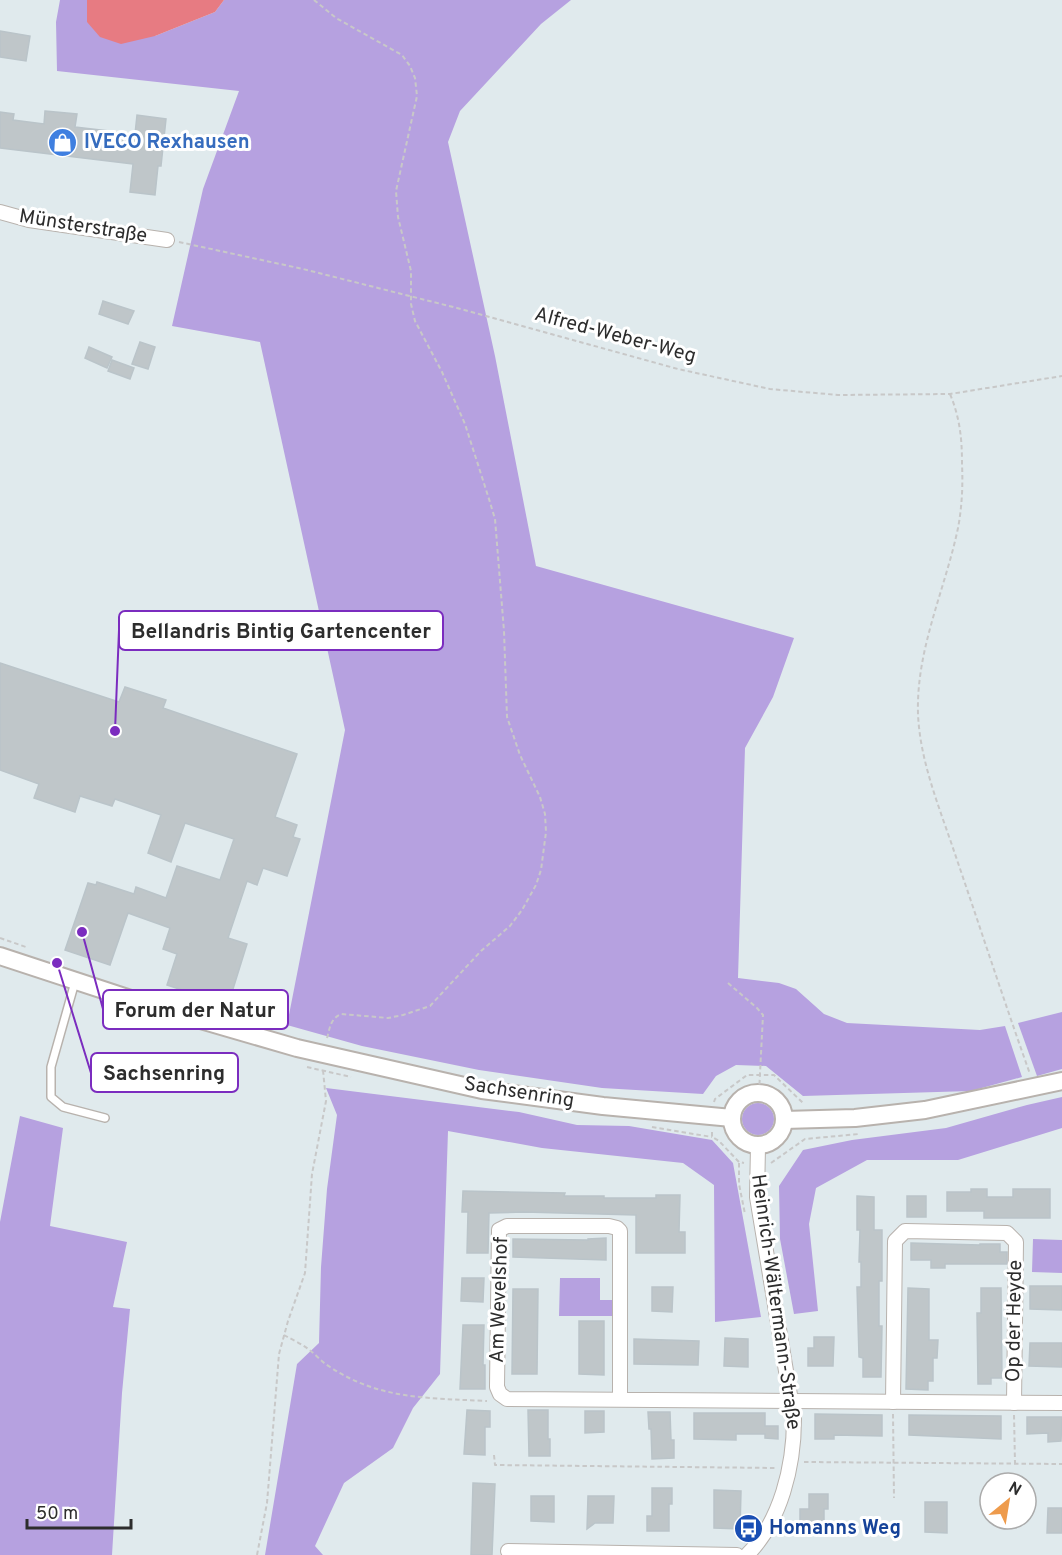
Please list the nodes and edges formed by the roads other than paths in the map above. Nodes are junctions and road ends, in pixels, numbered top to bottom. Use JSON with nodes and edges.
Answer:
{"nodes":[{"id":1,"x":0,"y":212,"type":"edge"},
{"id":2,"x":167,"y":240,"type":"road end"},
{"id":3,"x":0,"y":956,"type":"edge"},
{"id":4,"x":75,"y":981,"type":"junction"},
{"id":5,"x":1062,"y":1081,"type":"edge"},
{"id":6,"x":105,"y":1118,"type":"dead end"},
{"id":7,"x":732,"y":1118,"type":"junction"},
{"id":8,"x":784,"y":1120,"type":"junction"},
{"id":9,"x":758,"y":1146,"type":"junction"},
{"id":10,"x":620,"y":1398,"type":"junction"},
{"id":11,"x":791,"y":1401,"type":"junction"},
{"id":12,"x":893,"y":1402,"type":"junction"},
{"id":13,"x":1014,"y":1403,"type":"junction"},
{"id":14,"x":1062,"y":1403,"type":"edge"},
{"id":15,"x":508,"y":1551,"type":"dead end"},
{"id":16,"x":737,"y":1555,"type":"edge"},
{"id":17,"x":747,"y":1555,"type":"edge"}],
"edges":[{"from":1,"to":2,"type":"street","name":"Münsterstraße"},
{"from":3,"to":4,"type":"street","name":"Sachsenring"},
{"from":4,"to":6,"type":"lane"},
{"from":4,"to":7,"type":"street","name":"Sachsenring"},
{"from":5,"to":8,"type":"street"},
{"from":7,"to":8,"type":"street"},
{"from":7,"to":9,"type":"street"},
{"from":8,"to":9,"type":"street"},
{"from":9,"to":11,"type":"street","name":"Heinrich-Wältermann-Straße"},
{"from":10,"to":10,"type":"street","name":"Am Wevelshof"},
{"from":10,"to":11,"type":"street","name":"Am Wevelshof"},
{"from":11,"to":12,"type":"street","name":"Op der Heyde"},
{"from":11,"to":17,"type":"street","name":"Heinrich-Wältermann-Straße"},
{"from":12,"to":13,"type":"street","name":"Op der Heyde"},
{"from":12,"to":13,"type":"street","name":"Op der Heyde"},
{"from":13,"to":14,"type":"street","name":"Op der Heyde"},
{"from":15,"to":16,"type":"street"}]}
